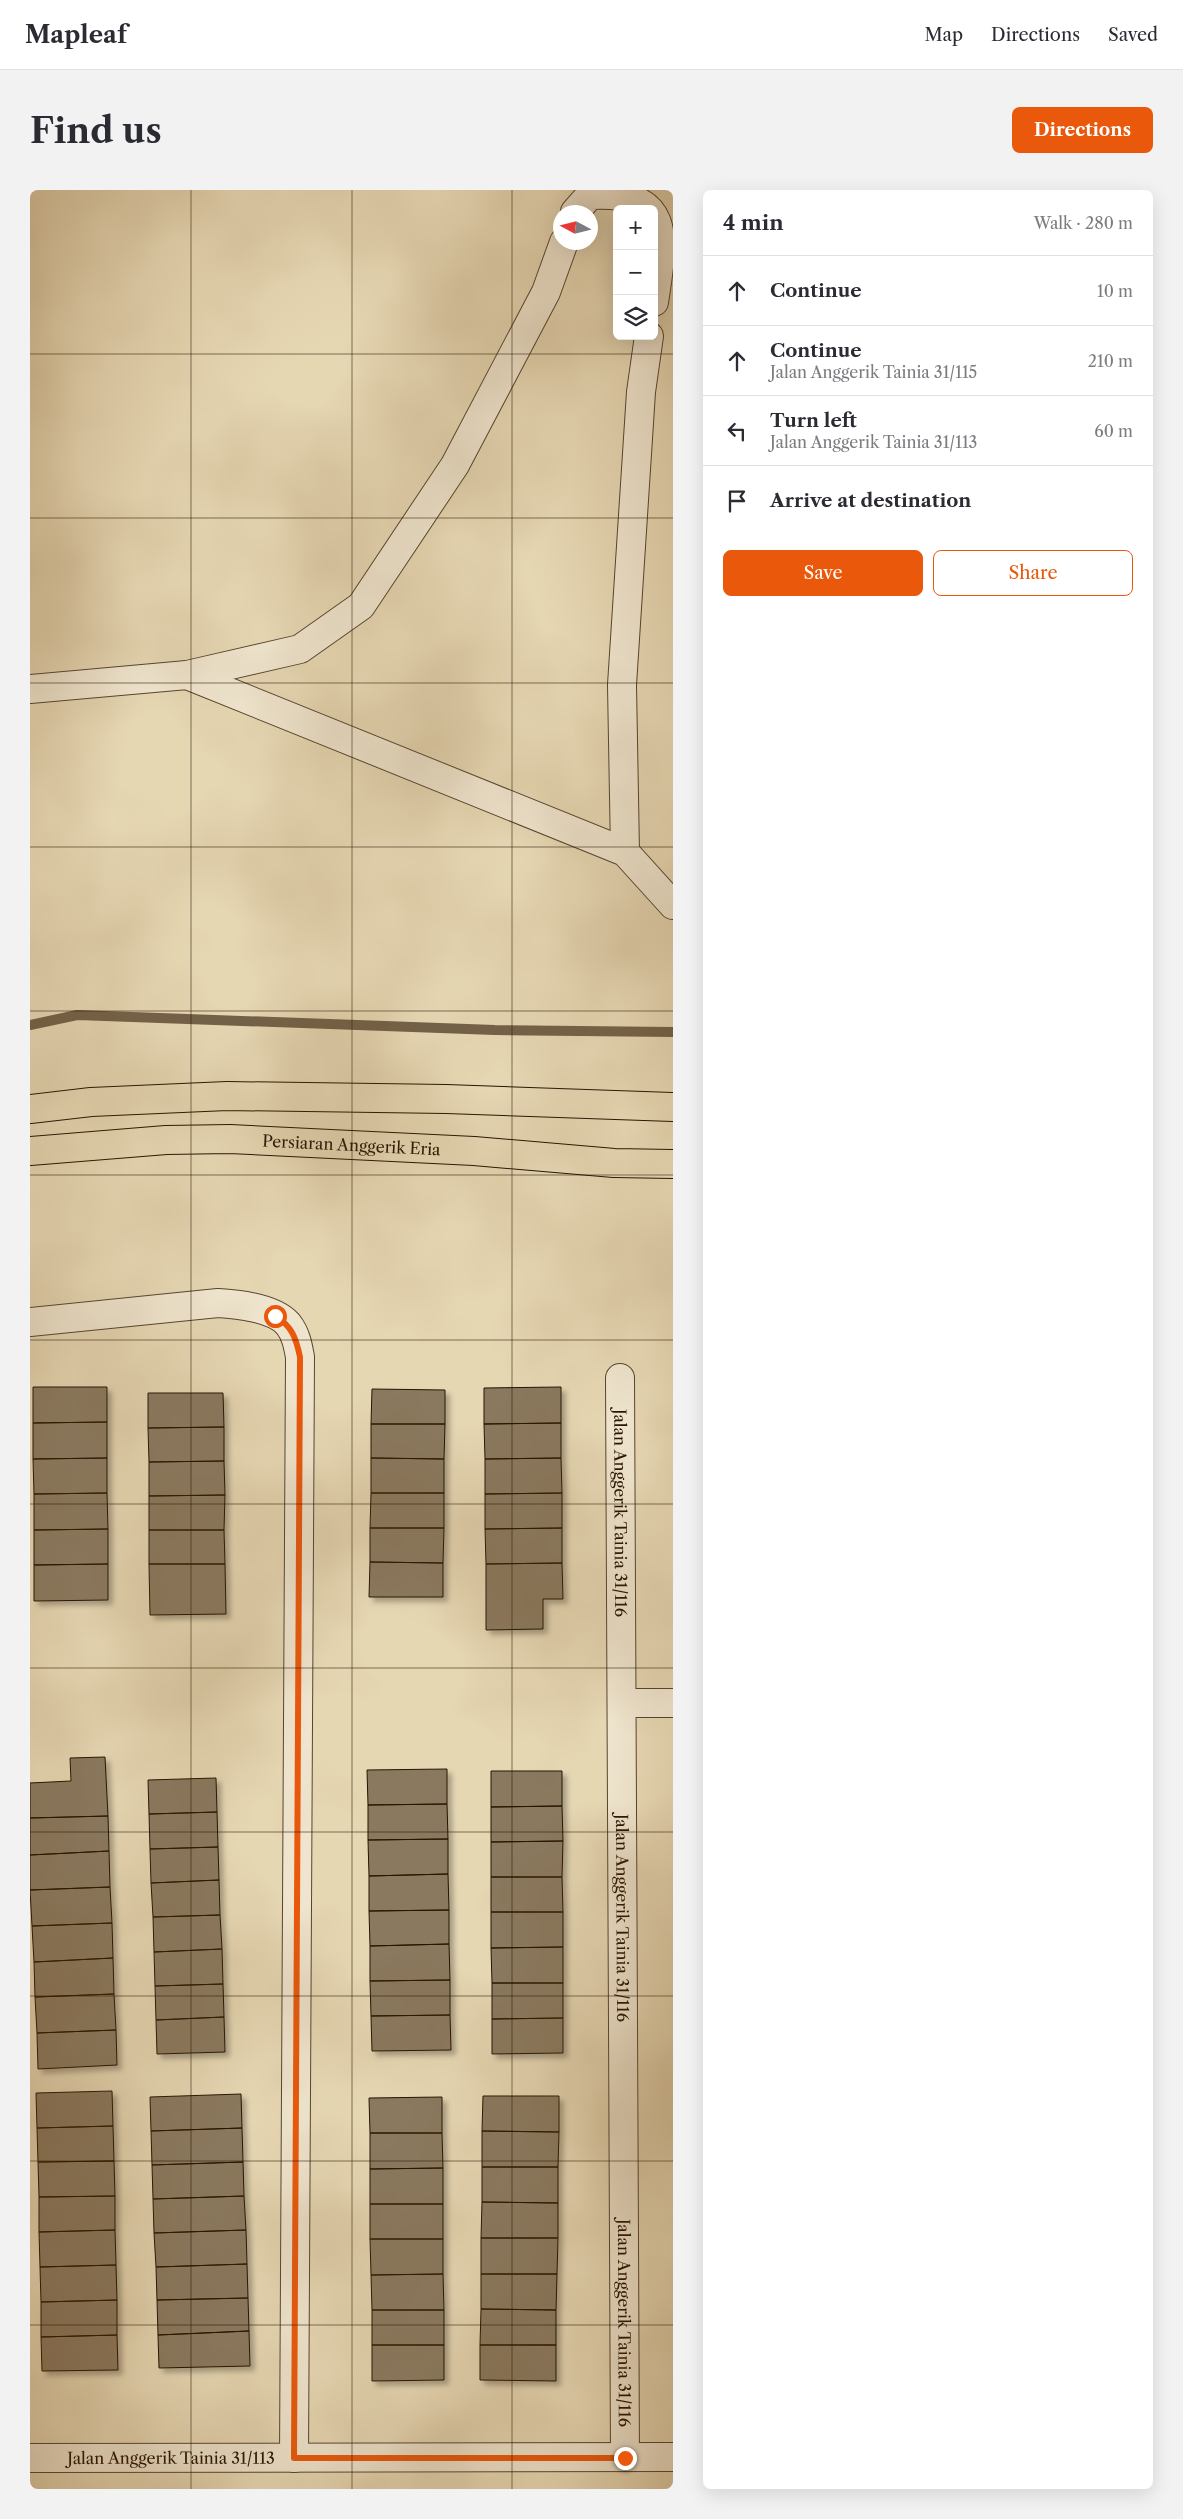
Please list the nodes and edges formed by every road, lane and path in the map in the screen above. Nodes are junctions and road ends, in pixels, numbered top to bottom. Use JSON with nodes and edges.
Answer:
{"nodes":[{"id":1,"x":582,"y":205,"type":"edge"},
{"id":2,"x":561,"y":250,"type":"edge"},
{"id":3,"x":655,"y":295,"type":"edge"},
{"id":4,"x":648,"y":340,"type":"edge"},
{"id":5,"x":187,"y":674,"type":"junction"},
{"id":6,"x":30,"y":689,"type":"edge"},
{"id":7,"x":625,"y":852,"type":"junction"},
{"id":8,"x":673,"y":905,"type":"edge"},
{"id":9,"x":673,"y":1106,"type":"edge"},
{"id":10,"x":30,"y":1109,"type":"edge"},
{"id":11,"x":30,"y":1151,"type":"edge"},
{"id":12,"x":673,"y":1164,"type":"edge"},
{"id":13,"x":30,"y":1322,"type":"edge"},
{"id":14,"x":620,"y":1378,"type":"dead end"},
{"id":15,"x":622,"y":1703,"type":"junction"},
{"id":16,"x":673,"y":1703,"type":"edge"},
{"id":17,"x":673,"y":2457,"type":"edge"},
{"id":18,"x":30,"y":2458,"type":"edge"},
{"id":19,"x":294,"y":2458,"type":"junction"},
{"id":20,"x":625,"y":2458,"type":"junction"}],
"edges":[{"from":1,"to":3,"type":"street"},
{"from":2,"to":5,"type":"street"},
{"from":4,"to":7,"type":"street"},
{"from":5,"to":6,"type":"street"},
{"from":5,"to":7,"type":"street"},
{"from":7,"to":8,"type":"street"},
{"from":9,"to":10,"type":"main road"},
{"from":11,"to":12,"type":"main road","name":"Persiaran Anggerik Eria"},
{"from":13,"to":19,"type":"street"},
{"from":14,"to":15,"type":"street","name":"Jalan Anggerik Tainia 31/116"},
{"from":15,"to":16,"type":"street"},
{"from":15,"to":20,"type":"street","name":"Jalan Anggerik Tainia 31/116"},
{"from":17,"to":20,"type":"street","name":"Jalan Anggerik Tainia 31/113"},
{"from":18,"to":19,"type":"street","name":"Jalan Anggerik Tainia 31/113"},
{"from":19,"to":20,"type":"street","name":"Jalan Anggerik Tainia 31/113"}]}
